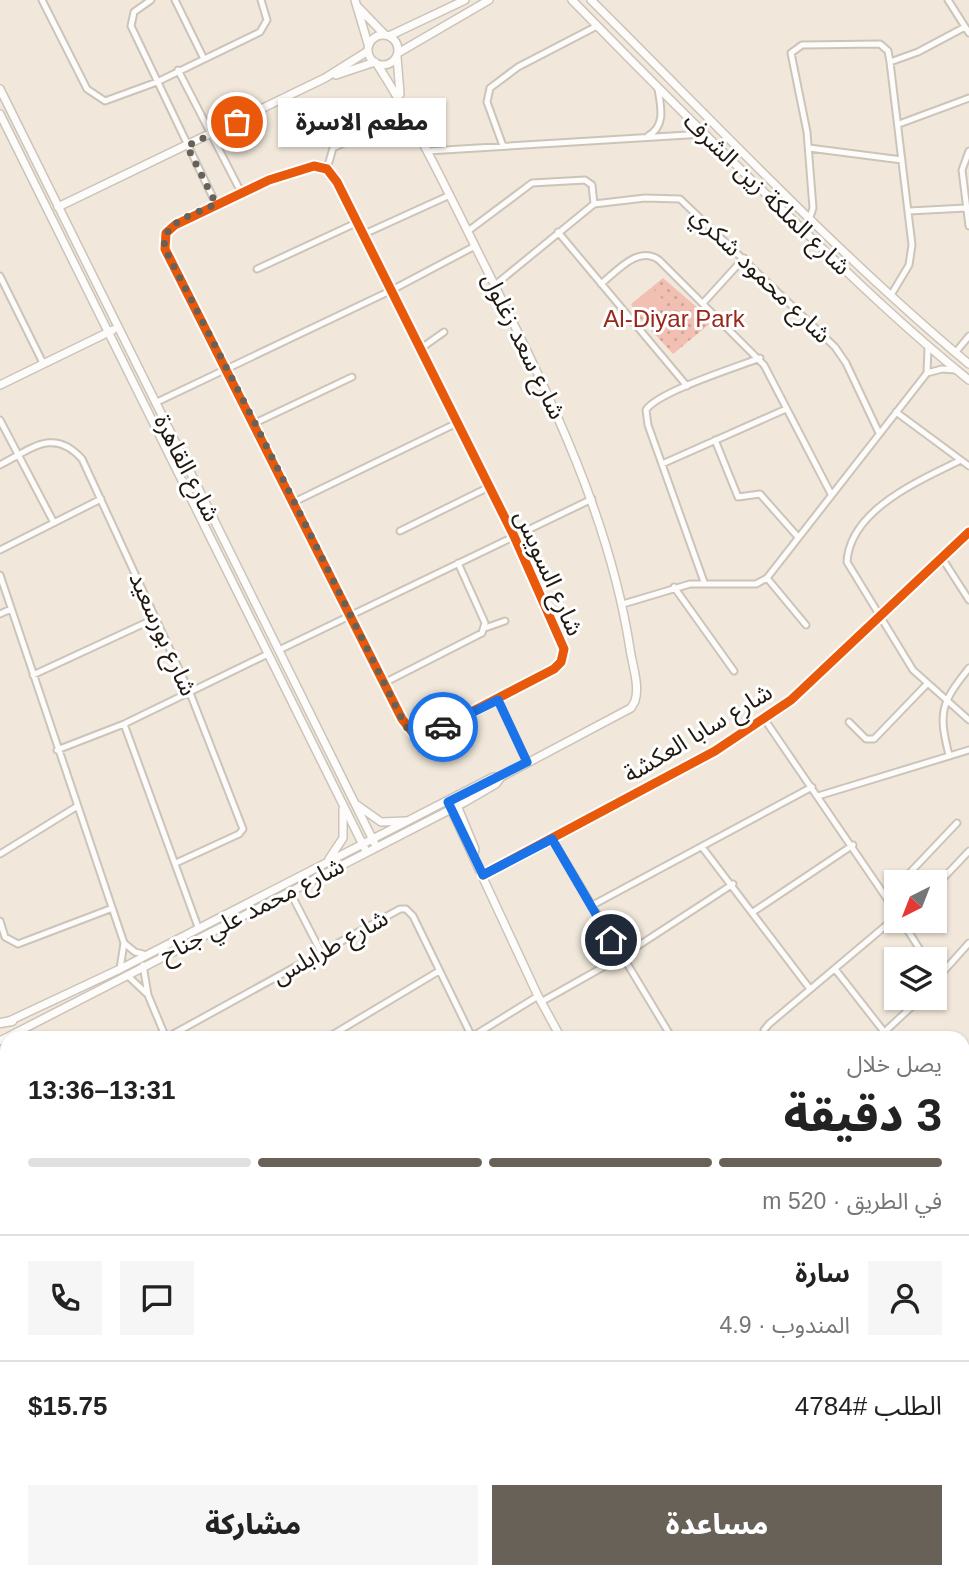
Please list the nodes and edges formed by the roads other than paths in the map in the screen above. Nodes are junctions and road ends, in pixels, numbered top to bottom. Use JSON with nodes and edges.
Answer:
{"nodes":[{"id":1,"x":43,"y":0,"type":"edge"},
{"id":2,"x":151,"y":0,"type":"edge"},
{"id":3,"x":175,"y":0,"type":"edge"},
{"id":4,"x":261,"y":0,"type":"edge"},
{"id":5,"x":465,"y":0,"type":"edge"},
{"id":6,"x":489,"y":0,"type":"edge"},
{"id":7,"x":591,"y":0,"type":"edge"},
{"id":8,"x":948,"y":0,"type":"edge"},
{"id":9,"x":572,"y":1,"type":"edge"},
{"id":10,"x":356,"y":4,"type":"edge"},
{"id":11,"x":597,"y":26,"type":"junction"},
{"id":12,"x":965,"y":27,"type":"junction"},
{"id":13,"x":969,"y":33,"type":"edge"},
{"id":14,"x":387,"y":35,"type":"junction"},
{"id":15,"x":368,"y":48,"type":"junction"},
{"id":16,"x":397,"y":54,"type":"junction"},
{"id":17,"x":203,"y":57,"type":"junction"},
{"id":18,"x":890,"y":62,"type":"junction"},
{"id":19,"x":376,"y":63,"type":"junction"},
{"id":20,"x":178,"y":70,"type":"junction"},
{"id":21,"x":325,"y":78,"type":"junction"},
{"id":22,"x":156,"y":82,"type":"junction"},
{"id":23,"x":0,"y":89,"type":"edge"},
{"id":24,"x":658,"y":89,"type":"junction"},
{"id":25,"x":401,"y":98,"type":"junction"},
{"id":26,"x":969,"y":99,"type":"edge"},
{"id":27,"x":408,"y":113,"type":"junction"},
{"id":28,"x":0,"y":114,"type":"edge"},
{"id":29,"x":900,"y":124,"type":"junction"},
{"id":30,"x":212,"y":134,"type":"junction"},
{"id":31,"x":704,"y":134,"type":"junction"},
{"id":32,"x":644,"y":138,"type":"junction"},
{"id":33,"x":187,"y":146,"type":"junction"},
{"id":34,"x":503,"y":146,"type":"junction"},
{"id":35,"x":809,"y":148,"type":"junction"},
{"id":36,"x":428,"y":151,"type":"junction"},
{"id":37,"x":969,"y":151,"type":"edge"},
{"id":38,"x":902,"y":160,"type":"junction"},
{"id":39,"x":327,"y":169,"type":"junction"},
{"id":40,"x":242,"y":192,"type":"junction"},
{"id":41,"x":967,"y":194,"type":"edge"},
{"id":42,"x":450,"y":195,"type":"junction"},
{"id":43,"x":216,"y":204,"type":"junction"},
{"id":44,"x":594,"y":204,"type":"junction"},
{"id":45,"x":58,"y":207,"type":"junction"},
{"id":46,"x":967,"y":208,"type":"junction"},
{"id":47,"x":909,"y":211,"type":"junction"},
{"id":48,"x":810,"y":217,"type":"junction"},
{"id":49,"x":356,"y":223,"type":"junction"},
{"id":50,"x":969,"y":226,"type":"edge"},
{"id":51,"x":468,"y":231,"type":"junction"},
{"id":52,"x":558,"y":232,"type":"junction"},
{"id":53,"x":362,"y":235,"type":"junction"},
{"id":54,"x":475,"y":246,"type":"junction"},
{"id":55,"x":744,"y":258,"type":"junction"},
{"id":56,"x":257,"y":269,"type":"dead end"},
{"id":57,"x":0,"y":276,"type":"edge"},
{"id":58,"x":601,"y":284,"type":"junction"},
{"id":59,"x":495,"y":285,"type":"junction"},
{"id":60,"x":390,"y":291,"type":"junction"},
{"id":61,"x":891,"y":295,"type":"junction"},
{"id":62,"x":704,"y":302,"type":"junction"},
{"id":63,"x":117,"y":327,"type":"junction"},
{"id":64,"x":108,"y":332,"type":"junction"},
{"id":65,"x":444,"y":332,"type":"dead end"},
{"id":66,"x":969,"y":336,"type":"edge"},
{"id":67,"x":928,"y":347,"type":"junction"},
{"id":68,"x":420,"y":349,"type":"junction"},
{"id":69,"x":955,"y":353,"type":"junction"},
{"id":70,"x":760,"y":358,"type":"junction"},
{"id":71,"x":44,"y":363,"type":"junction"},
{"id":72,"x":969,"y":364,"type":"edge"},
{"id":73,"x":226,"y":369,"type":"junction"},
{"id":74,"x":956,"y":370,"type":"junction"},
{"id":75,"x":927,"y":373,"type":"junction"},
{"id":76,"x":352,"y":377,"type":"dead end"},
{"id":77,"x":969,"y":380,"type":"edge"},
{"id":78,"x":0,"y":385,"type":"edge"},
{"id":79,"x":687,"y":386,"type":"junction"},
{"id":80,"x":155,"y":404,"type":"junction"},
{"id":81,"x":786,"y":409,"type":"junction"},
{"id":82,"x":897,"y":412,"type":"junction"},
{"id":83,"x":0,"y":419,"type":"edge"},
{"id":84,"x":255,"y":423,"type":"junction"},
{"id":85,"x":457,"y":423,"type":"junction"},
{"id":86,"x":878,"y":433,"type":"junction"},
{"id":87,"x":715,"y":440,"type":"junction"},
{"id":88,"x":19,"y":455,"type":"junction"},
{"id":89,"x":961,"y":460,"type":"junction"},
{"id":90,"x":662,"y":464,"type":"junction"},
{"id":91,"x":0,"y":466,"type":"edge"},
{"id":92,"x":969,"y":466,"type":"edge"},
{"id":93,"x":489,"y":486,"type":"junction"},
{"id":94,"x":831,"y":494,"type":"junction"},
{"id":95,"x":101,"y":499,"type":"junction"},
{"id":96,"x":592,"y":499,"type":"junction"},
{"id":97,"x":294,"y":502,"type":"junction"},
{"id":98,"x":53,"y":521,"type":"junction"},
{"id":99,"x":400,"y":531,"type":"dead end"},
{"id":100,"x":969,"y":532,"type":"edge"},
{"id":101,"x":514,"y":536,"type":"junction"},
{"id":102,"x":798,"y":537,"type":"junction"},
{"id":103,"x":0,"y":550,"type":"edge"},
{"id":104,"x":942,"y":558,"type":"junction"},
{"id":105,"x":458,"y":564,"type":"junction"},
{"id":106,"x":0,"y":575,"type":"edge"},
{"id":107,"x":767,"y":578,"type":"junction"},
{"id":108,"x":704,"y":582,"type":"junction"},
{"id":109,"x":674,"y":587,"type":"junction"},
{"id":110,"x":969,"y":600,"type":"edge"},
{"id":111,"x":623,"y":604,"type":"junction"},
{"id":112,"x":11,"y":609,"type":"junction"},
{"id":113,"x":0,"y":614,"type":"edge"},
{"id":114,"x":351,"y":615,"type":"junction"},
{"id":115,"x":156,"y":618,"type":"junction"},
{"id":116,"x":879,"y":618,"type":"junction"},
{"id":117,"x":505,"y":621,"type":"dead end"},
{"id":118,"x":806,"y":625,"type":"dead end"},
{"id":119,"x":485,"y":628,"type":"junction"},
{"id":120,"x":279,"y":650,"type":"junction"},
{"id":121,"x":268,"y":654,"type":"junction"},
{"id":122,"x":969,"y":668,"type":"edge"},
{"id":123,"x":734,"y":671,"type":"dead end"},
{"id":124,"x":33,"y":675,"type":"junction"},
{"id":125,"x":384,"y":683,"type":"junction"},
{"id":126,"x":926,"y":685,"type":"junction"},
{"id":127,"x":190,"y":693,"type":"junction"},
{"id":128,"x":498,"y":700,"type":"junction"},
{"id":129,"x":945,"y":701,"type":"junction"},
{"id":130,"x":765,"y":720,"type":"junction"},
{"id":131,"x":969,"y":720,"type":"edge"},
{"id":132,"x":849,"y":722,"type":"dead end"},
{"id":133,"x":124,"y":724,"type":"junction"},
{"id":134,"x":57,"y":750,"type":"junction"},
{"id":135,"x":969,"y":750,"type":"edge"},
{"id":136,"x":950,"y":755,"type":"junction"},
{"id":137,"x":527,"y":762,"type":"junction"},
{"id":138,"x":812,"y":787,"type":"junction"},
{"id":139,"x":818,"y":796,"type":"junction"},
{"id":140,"x":353,"y":801,"type":"junction"},
{"id":141,"x":452,"y":804,"type":"junction"},
{"id":142,"x":76,"y":807,"type":"junction"},
{"id":143,"x":343,"y":807,"type":"junction"},
{"id":144,"x":410,"y":821,"type":"junction"},
{"id":145,"x":957,"y":823,"type":"dead end"},
{"id":146,"x":552,"y":839,"type":"junction"},
{"id":147,"x":374,"y":843,"type":"junction"},
{"id":148,"x":853,"y":845,"type":"junction"},
{"id":149,"x":364,"y":847,"type":"junction"},
{"id":150,"x":702,"y":847,"type":"junction"},
{"id":151,"x":969,"y":851,"type":"edge"},
{"id":152,"x":0,"y":854,"type":"edge"},
{"id":153,"x":176,"y":863,"type":"junction"},
{"id":154,"x":317,"y":869,"type":"junction"},
{"id":155,"x":912,"y":870,"type":"edge"},
{"id":156,"x":947,"y":874,"type":"edge"},
{"id":157,"x":483,"y":875,"type":"junction"},
{"id":158,"x":733,"y":884,"type":"junction"},
{"id":159,"x":289,"y":890,"type":"junction"},
{"id":160,"x":884,"y":892,"type":"edge"},
{"id":161,"x":591,"y":906,"type":"junction"},
{"id":162,"x":110,"y":909,"type":"junction"},
{"id":163,"x":753,"y":912,"type":"junction"},
{"id":164,"x":0,"y":921,"type":"edge"},
{"id":165,"x":884,"y":925,"type":"edge"},
{"id":166,"x":198,"y":927,"type":"junction"},
{"id":167,"x":124,"y":943,"type":"junction"},
{"id":168,"x":969,"y":943,"type":"edge"},
{"id":169,"x":321,"y":951,"type":"junction"},
{"id":170,"x":147,"y":955,"type":"junction"},
{"id":171,"x":621,"y":957,"type":"junction"},
{"id":172,"x":144,"y":965,"type":"junction"},
{"id":173,"x":947,"y":966,"type":"edge"},
{"id":174,"x":120,"y":969,"type":"junction"},
{"id":175,"x":835,"y":969,"type":"junction"},
{"id":176,"x":439,"y":971,"type":"junction"},
{"id":177,"x":127,"y":975,"type":"junction"},
{"id":178,"x":810,"y":989,"type":"junction"},
{"id":179,"x":148,"y":995,"type":"junction"},
{"id":180,"x":540,"y":999,"type":"junction"},
{"id":181,"x":908,"y":1010,"type":"edge"},
{"id":182,"x":12,"y":1021,"type":"joint"},
{"id":183,"x":0,"y":1024,"type":"edge"},
{"id":184,"x":19,"y":1031,"type":"edge"},
{"id":185,"x":163,"y":1031,"type":"edge"},
{"id":186,"x":178,"y":1031,"type":"edge"},
{"id":187,"x":339,"y":1031,"type":"edge"},
{"id":188,"x":468,"y":1031,"type":"edge"},
{"id":189,"x":482,"y":1031,"type":"edge"},
{"id":190,"x":557,"y":1031,"type":"edge"},
{"id":191,"x":668,"y":1031,"type":"edge"},
{"id":192,"x":764,"y":1031,"type":"edge"},
{"id":193,"x":883,"y":1031,"type":"edge"},
{"id":194,"x":887,"y":1031,"type":"edge"}],
"edges":[{"from":1,"to":22,"type":"street"},
{"from":2,"to":22,"type":"street"},
{"from":3,"to":17,"type":"street"},
{"from":4,"to":17,"type":"street"},
{"from":5,"to":14,"type":"main road"},
{"from":6,"to":16,"type":"main road"},
{"from":7,"to":48,"type":"main road","name":"شارع الملكة زين الشرف"},
{"from":8,"to":12,"type":"street"},
{"from":9,"to":11,"type":"main road","name":"شارع الملكة زين الشرف"},
{"from":10,"to":14,"type":"main road"},
{"from":10,"to":15,"type":"main road"},
{"from":11,"to":24,"type":"main road","name":"شارع الملكة زين الشرف"},
{"from":11,"to":34,"type":"street"},
{"from":12,"to":13,"type":"street"},
{"from":12,"to":18,"type":"street"},
{"from":14,"to":15,"type":"main road"},
{"from":14,"to":16,"type":"main road"},
{"from":15,"to":19,"type":"main road"},
{"from":15,"to":21,"type":"main road"},
{"from":16,"to":19,"type":"main road"},
{"from":16,"to":25,"type":"main road","name":"شارع سعد زغلول"},
{"from":17,"to":20,"type":"street"},
{"from":18,"to":29,"type":"street"},
{"from":18,"to":35,"type":"street"},
{"from":19,"to":21,"type":"main road"},
{"from":19,"to":25,"type":"main road","name":"شارع سعد زغلول"},
{"from":20,"to":22,"type":"street"},
{"from":20,"to":30,"type":"street"},
{"from":21,"to":30,"type":"main road"},
{"from":22,"to":33,"type":"street"},
{"from":23,"to":45,"type":"main road","name":"شارع القاهرة"},
{"from":24,"to":31,"type":"main road","name":"شارع الملكة زين الشرف"},
{"from":24,"to":32,"type":"street"},
{"from":25,"to":27,"type":"main road","name":"شارع سعد زغلول"},
{"from":26,"to":29,"type":"street"},
{"from":27,"to":36,"type":"main road","name":"شارع سعد زغلول"},
{"from":27,"to":39,"type":"street"},
{"from":28,"to":64,"type":"main road","name":"شارع القاهرة"},
{"from":29,"to":38,"type":"street"},
{"from":30,"to":33,"type":"main road"},
{"from":30,"to":40,"type":"street"},
{"from":31,"to":32,"type":"street"},
{"from":31,"to":67,"type":"main road","name":"شارع الملكة زين الشرف"},
{"from":32,"to":34,"type":"street"},
{"from":33,"to":43,"type":"street"},
{"from":33,"to":45,"type":"main road"},
{"from":34,"to":36,"type":"street"},
{"from":35,"to":38,"type":"street"},
{"from":35,"to":48,"type":"street"},
{"from":36,"to":42,"type":"main road","name":"شارع سعد زغلول"},
{"from":37,"to":41,"type":"street"},
{"from":38,"to":47,"type":"street"},
{"from":39,"to":40,"type":"street","name":"شارع السويس"},
{"from":39,"to":49,"type":"street","name":"شارع السويس"},
{"from":40,"to":43,"type":"street","name":"شارع السويس"},
{"from":41,"to":46,"type":"street"},
{"from":42,"to":51,"type":"main road","name":"شارع سعد زغلول"},
{"from":42,"to":53,"type":"street"},
{"from":43,"to":73,"type":"street","name":"شارع السويس"},
{"from":44,"to":51,"type":"street"},
{"from":44,"to":52,"type":"street"},
{"from":44,"to":55,"type":"street","name":"شارع محمود شكري"},
{"from":45,"to":63,"type":"main road","name":"شارع القاهرة"},
{"from":46,"to":47,"type":"street"},
{"from":46,"to":50,"type":"street"},
{"from":47,"to":61,"type":"street"},
{"from":48,"to":61,"type":"main road","name":"شارع الملكة زين الشرف"},
{"from":49,"to":53,"type":"street","name":"شارع السويس"},
{"from":49,"to":56,"type":"street"},
{"from":51,"to":54,"type":"main road","name":"شارع سعد زغلول"},
{"from":52,"to":58,"type":"street"},
{"from":52,"to":59,"type":"street"},
{"from":53,"to":60,"type":"street","name":"شارع السويس"},
{"from":54,"to":59,"type":"main road","name":"شارع سعد زغلول"},
{"from":54,"to":60,"type":"street"},
{"from":55,"to":62,"type":"street"},
{"from":55,"to":86,"type":"street","name":"شارع محمود شكري"},
{"from":57,"to":71,"type":"street"},
{"from":58,"to":62,"type":"street"},
{"from":58,"to":79,"type":"street"},
{"from":59,"to":96,"type":"main road","name":"شارع سعد زغلول"},
{"from":60,"to":68,"type":"street","name":"شارع السويس"},
{"from":60,"to":73,"type":"street"},
{"from":61,"to":69,"type":"main road","name":"شارع الملكة زين الشرف"},
{"from":62,"to":70,"type":"street"},
{"from":63,"to":64,"type":"main road"},
{"from":63,"to":80,"type":"main road","name":"شارع القاهرة"},
{"from":64,"to":71,"type":"main road"},
{"from":64,"to":121,"type":"main road","name":"شارع القاهرة"},
{"from":65,"to":68,"type":"street"},
{"from":66,"to":69,"type":"street"},
{"from":67,"to":74,"type":"main road","name":"شارع الملكة زين الشرف"},
{"from":67,"to":75,"type":"street"},
{"from":68,"to":85,"type":"street","name":"شارع السويس"},
{"from":69,"to":72,"type":"main road","name":"شارع الملكة زين الشرف"},
{"from":70,"to":79,"type":"street"},
{"from":70,"to":81,"type":"street"},
{"from":71,"to":78,"type":"main road"},
{"from":73,"to":80,"type":"street"},
{"from":73,"to":84,"type":"street","name":"شارع السويس"},
{"from":74,"to":75,"type":"street"},
{"from":74,"to":77,"type":"main road","name":"شارع الملكة زين الشرف"},
{"from":75,"to":82,"type":"street"},
{"from":76,"to":84,"type":"street"},
{"from":79,"to":90,"type":"street"},
{"from":80,"to":120,"type":"main road","name":"شارع القاهرة"},
{"from":81,"to":87,"type":"street"},
{"from":81,"to":94,"type":"street"},
{"from":82,"to":86,"type":"street"},
{"from":82,"to":89,"type":"street"},
{"from":83,"to":88,"type":"street"},
{"from":84,"to":97,"type":"street","name":"شارع السويس"},
{"from":85,"to":93,"type":"street","name":"شارع السويس"},
{"from":85,"to":97,"type":"street"},
{"from":86,"to":94,"type":"street"},
{"from":87,"to":90,"type":"street"},
{"from":87,"to":102,"type":"street"},
{"from":88,"to":91,"type":"street","name":"شارع بورسعيد"},
{"from":88,"to":95,"type":"street","name":"شارع بورسعيد"},
{"from":88,"to":98,"type":"street"},
{"from":89,"to":92,"type":"street"},
{"from":89,"to":116,"type":"street"},
{"from":90,"to":108,"type":"street"},
{"from":93,"to":99,"type":"street"},
{"from":93,"to":101,"type":"street","name":"شارع السويس"},
{"from":94,"to":102,"type":"street"},
{"from":95,"to":98,"type":"street"},
{"from":95,"to":115,"type":"street","name":"شارع بورسعيد"},
{"from":96,"to":101,"type":"street"},
{"from":96,"to":111,"type":"main road","name":"شارع سعد زغلول"},
{"from":97,"to":114,"type":"street","name":"شارع السويس"},
{"from":98,"to":103,"type":"street"},
{"from":100,"to":104,"type":"street","name":"شارع سابا العكشة"},
{"from":101,"to":105,"type":"street"},
{"from":101,"to":128,"type":"street","name":"شارع السويس"},
{"from":102,"to":107,"type":"street"},
{"from":104,"to":110,"type":"street"},
{"from":104,"to":116,"type":"street","name":"شارع سابا العكشة"},
{"from":105,"to":114,"type":"street"},
{"from":105,"to":119,"type":"street"},
{"from":106,"to":112,"type":"street"},
{"from":107,"to":108,"type":"street"},
{"from":107,"to":118,"type":"street"},
{"from":108,"to":109,"type":"street"},
{"from":109,"to":111,"type":"street"},
{"from":109,"to":123,"type":"street"},
{"from":111,"to":137,"type":"main road","name":"شارع محمد علي جناح"},
{"from":112,"to":113,"type":"street"},
{"from":112,"to":124,"type":"street"},
{"from":114,"to":120,"type":"street"},
{"from":114,"to":125,"type":"street","name":"شارع السويس"},
{"from":115,"to":124,"type":"street"},
{"from":115,"to":127,"type":"street","name":"شارع بورسعيد"},
{"from":116,"to":126,"type":"street"},
{"from":116,"to":130,"type":"street","name":"شارع سابا العكشة"},
{"from":117,"to":119,"type":"street"},
{"from":119,"to":125,"type":"street"},
{"from":120,"to":140,"type":"main road","name":"شارع القاهرة"},
{"from":121,"to":127,"type":"street"},
{"from":121,"to":143,"type":"main road","name":"شارع القاهرة"},
{"from":122,"to":129,"type":"street"},
{"from":124,"to":134,"type":"street"},
{"from":125,"to":128,"type":"street","name":"شارع السويس"},
{"from":126,"to":129,"type":"street"},
{"from":126,"to":132,"type":"street"},
{"from":127,"to":133,"type":"street"},
{"from":127,"to":153,"type":"street","name":"شارع بورسعيد"},
{"from":128,"to":137,"type":"street"},
{"from":129,"to":131,"type":"street"},
{"from":129,"to":136,"type":"street"},
{"from":130,"to":138,"type":"street"},
{"from":130,"to":146,"type":"street","name":"شارع سابا العكشة"},
{"from":133,"to":134,"type":"street"},
{"from":133,"to":153,"type":"street"},
{"from":134,"to":142,"type":"street"},
{"from":135,"to":136,"type":"street"},
{"from":136,"to":139,"type":"street"},
{"from":137,"to":141,"type":"main road","name":"شارع محمد علي جناح"},
{"from":138,"to":139,"type":"street"},
{"from":138,"to":150,"type":"street"},
{"from":139,"to":148,"type":"street"},
{"from":140,"to":144,"type":"main road"},
{"from":140,"to":147,"type":"main road","name":"شارع القاهرة"},
{"from":141,"to":144,"type":"main road","name":"شارع محمد علي جناح"},
{"from":141,"to":147,"type":"main road","name":"شارع محمد علي جناح"},
{"from":141,"to":157,"type":"main road"},
{"from":142,"to":152,"type":"street"},
{"from":142,"to":162,"type":"street"},
{"from":143,"to":149,"type":"main road","name":"شارع القاهرة"},
{"from":143,"to":154,"type":"main road"},
{"from":144,"to":147,"type":"main road","name":"شارع محمد علي جناح"},
{"from":145,"to":155,"type":"street"},
{"from":146,"to":157,"type":"street","name":"شارع سابا العكشة"},
{"from":146,"to":161,"type":"street"},
{"from":147,"to":149,"type":"main road","name":"شارع محمد علي جناح"},
{"from":148,"to":160,"type":"street"},
{"from":148,"to":163,"type":"street"},
{"from":149,"to":154,"type":"main road","name":"شارع محمد علي جناح"},
{"from":149,"to":159,"type":"main road","name":"شارع محمد علي جناح"},
{"from":150,"to":158,"type":"street"},
{"from":150,"to":161,"type":"street"},
{"from":151,"to":156,"type":"street"},
{"from":153,"to":166,"type":"street"},
{"from":154,"to":166,"type":"main road","name":"شارع محمد علي جناح"},
{"from":157,"to":180,"type":"main road"},
{"from":158,"to":163,"type":"street"},
{"from":158,"to":171,"type":"street"},
{"from":159,"to":169,"type":"street"},
{"from":159,"to":172,"type":"main road","name":"شارع محمد علي جناح"},
{"from":161,"to":171,"type":"street"},
{"from":162,"to":164,"type":"street"},
{"from":162,"to":167,"type":"street"},
{"from":163,"to":178,"type":"street"},
{"from":165,"to":175,"type":"street"},
{"from":166,"to":170,"type":"main road","name":"شارع محمد علي جناح"},
{"from":167,"to":170,"type":"street"},
{"from":167,"to":174,"type":"street"},
{"from":168,"to":173,"type":"street"},
{"from":169,"to":176,"type":"street","name":"شارع طرابلس"},
{"from":169,"to":186,"type":"street","name":"شارع طرابلس"},
{"from":170,"to":174,"type":"main road","name":"شارع محمد علي جناح"},
{"from":171,"to":180,"type":"street"},
{"from":171,"to":191,"type":"street"},
{"from":172,"to":177,"type":"main road","name":"شارع محمد علي جناح"},
{"from":172,"to":179,"type":"street"},
{"from":174,"to":182,"type":"main road","name":"شارع محمد علي جناح"},
{"from":175,"to":178,"type":"street"},
{"from":175,"to":193,"type":"street"},
{"from":176,"to":187,"type":"street"},
{"from":176,"to":188,"type":"street","name":"شارع طرابلس"},
{"from":177,"to":179,"type":"street"},
{"from":177,"to":184,"type":"main road","name":"شارع محمد علي جناح"},
{"from":178,"to":192,"type":"street"},
{"from":179,"to":185,"type":"street"},
{"from":180,"to":189,"type":"street"},
{"from":180,"to":190,"type":"main road"},
{"from":181,"to":194,"type":"street"},
{"from":182,"to":183,"type":"main road"}]}
